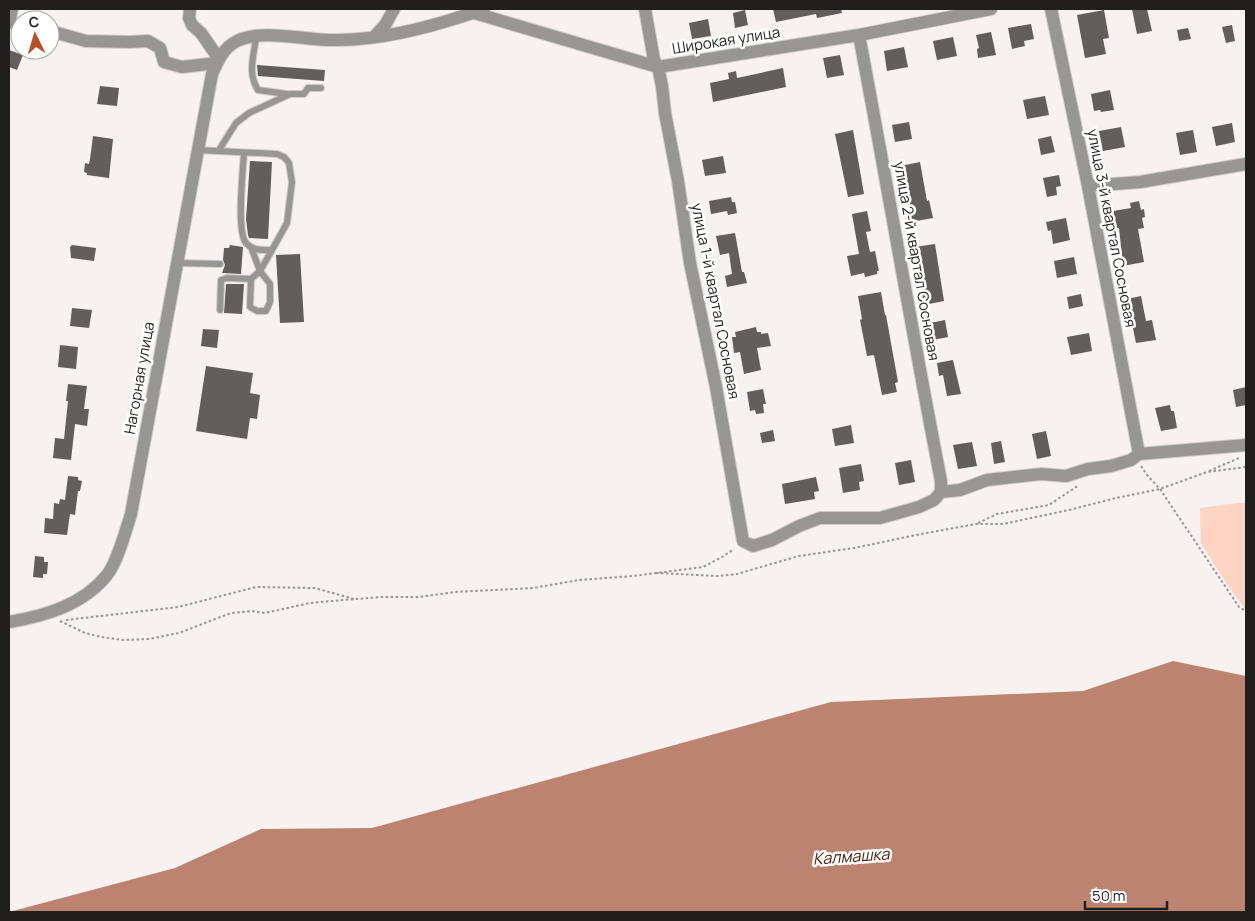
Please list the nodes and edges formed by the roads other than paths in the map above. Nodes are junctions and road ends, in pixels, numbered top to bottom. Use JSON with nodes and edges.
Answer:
{"nodes":[{"id":1,"x":12,"y":9,"type":"edge"},
{"id":2,"x":190,"y":9,"type":"edge"},
{"id":3,"x":394,"y":9,"type":"edge"},
{"id":4,"x":645,"y":9,"type":"edge"},
{"id":5,"x":991,"y":9,"type":"edge"},
{"id":6,"x":1051,"y":9,"type":"edge"},
{"id":7,"x":474,"y":10,"type":"edge"},
{"id":8,"x":9,"y":22,"type":"edge"},
{"id":9,"x":60,"y":34,"type":"edge"},
{"id":10,"x":859,"y":35,"type":"junction"},
{"id":11,"x":256,"y":37,"type":"junction"},
{"id":12,"x":374,"y":37,"type":"junction"},
{"id":13,"x":216,"y":66,"type":"junction"},
{"id":14,"x":658,"y":67,"type":"junction"},
{"id":15,"x":321,"y":88,"type":"dead end"},
{"id":16,"x":288,"y":94,"type":"junction"},
{"id":17,"x":198,"y":150,"type":"junction"},
{"id":18,"x":219,"y":150,"type":"junction"},
{"id":19,"x":244,"y":153,"type":"junction"},
{"id":20,"x":1246,"y":164,"type":"edge"},
{"id":21,"x":1088,"y":186,"type":"junction"},
{"id":22,"x":251,"y":246,"type":"junction"},
{"id":23,"x":272,"y":250,"type":"junction"},
{"id":24,"x":177,"y":263,"type":"junction"},
{"id":25,"x":220,"y":264,"type":"dead end"},
{"id":26,"x":260,"y":271,"type":"junction"},
{"id":27,"x":252,"y":279,"type":"junction"},
{"id":28,"x":220,"y":310,"type":"dead end"},
{"id":29,"x":1246,"y":445,"type":"edge"},
{"id":30,"x":1139,"y":454,"type":"junction"},
{"id":31,"x":941,"y":492,"type":"junction"},
{"id":32,"x":9,"y":622,"type":"edge"}],
"edges":[{"from":1,"to":8,"type":"street"},
{"from":2,"to":13,"type":"street"},
{"from":3,"to":12,"type":"street"},
{"from":4,"to":14,"type":"street","name":"улица 1-й квартал Сосновая"},
{"from":5,"to":10,"type":"street","name":"Широкая улица"},
{"from":6,"to":21,"type":"street","name":"улица 3-й квартал Сосновая"},
{"from":7,"to":12,"type":"street"},
{"from":7,"to":14,"type":"street","name":"Широкая улица"},
{"from":9,"to":13,"type":"street"},
{"from":10,"to":14,"type":"street","name":"Широкая улица"},
{"from":10,"to":31,"type":"street","name":"улица 2-й квартал Сосновая"},
{"from":11,"to":12,"type":"street"},
{"from":11,"to":13,"type":"street"},
{"from":11,"to":16,"type":"lane"},
{"from":13,"to":17,"type":"street","name":"Нагорная улица"},
{"from":14,"to":31,"type":"street","name":"улица 1-й квартал Сосновая"},
{"from":15,"to":16,"type":"lane"},
{"from":16,"to":18,"type":"lane"},
{"from":17,"to":18,"type":"lane"},
{"from":17,"to":24,"type":"street","name":"Нагорная улица"},
{"from":18,"to":19,"type":"lane"},
{"from":19,"to":22,"type":"lane"},
{"from":19,"to":23,"type":"lane"},
{"from":20,"to":21,"type":"street"},
{"from":21,"to":30,"type":"street","name":"улица 3-й квартал Сосновая"},
{"from":22,"to":23,"type":"lane"},
{"from":22,"to":26,"type":"lane"},
{"from":23,"to":26,"type":"lane"},
{"from":24,"to":25,"type":"lane"},
{"from":24,"to":32,"type":"street","name":"Нагорная улица"},
{"from":26,"to":27,"type":"lane"},
{"from":26,"to":27,"type":"lane"},
{"from":27,"to":28,"type":"lane"},
{"from":29,"to":30,"type":"street"},
{"from":30,"to":31,"type":"street"}]}
